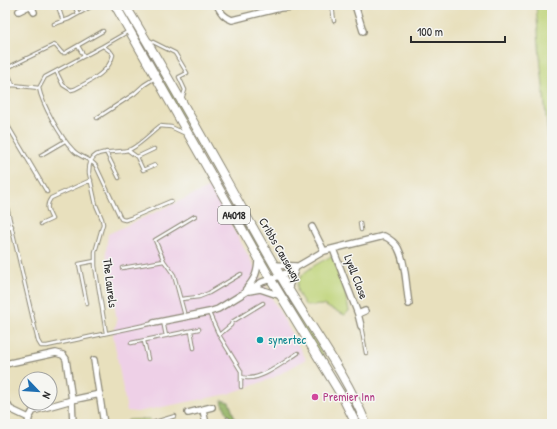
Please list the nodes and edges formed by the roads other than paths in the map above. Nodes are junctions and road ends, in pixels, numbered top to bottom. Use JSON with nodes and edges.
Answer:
{"nodes":[{"id":1,"x":31,"y":5,"type":"edge"},
{"id":2,"x":74,"y":5,"type":"edge"},
{"id":3,"x":94,"y":5,"type":"edge"},
{"id":4,"x":115,"y":5,"type":"edge"},
{"id":5,"x":125,"y":5,"type":"edge"},
{"id":6,"x":217,"y":5,"type":"edge"},
{"id":7,"x":316,"y":5,"type":"edge"},
{"id":8,"x":332,"y":5,"type":"edge"},
{"id":9,"x":355,"y":5,"type":"edge"},
{"id":10,"x":280,"y":6,"type":"edge"},
{"id":11,"x":58,"y":9,"type":"dead end"},
{"id":12,"x":19,"y":10,"type":"dead end"},
{"id":13,"x":34,"y":12,"type":"dead end"},
{"id":14,"x":78,"y":14,"type":"junction"},
{"id":15,"x":63,"y":21,"type":"junction"},
{"id":16,"x":334,"y":21,"type":"dead end"},
{"id":17,"x":54,"y":24,"type":"dead end"},
{"id":18,"x":129,"y":30,"type":"junction"},
{"id":19,"x":103,"y":31,"type":"dead end"},
{"id":20,"x":363,"y":31,"type":"dead end"},
{"id":21,"x":145,"y":38,"type":"junction"},
{"id":22,"x":78,"y":46,"type":"junction"},
{"id":23,"x":103,"y":46,"type":"junction"},
{"id":24,"x":84,"y":56,"type":"junction"},
{"id":25,"x":5,"y":69,"type":"edge"},
{"id":26,"x":56,"y":71,"type":"junction"},
{"id":27,"x":156,"y":78,"type":"junction"},
{"id":28,"x":13,"y":85,"type":"junction"},
{"id":29,"x":5,"y":87,"type":"edge"},
{"id":30,"x":38,"y":88,"type":"junction"},
{"id":31,"x":181,"y":101,"type":"junction"},
{"id":32,"x":97,"y":118,"type":"dead end"},
{"id":33,"x":5,"y":121,"type":"edge"},
{"id":34,"x":190,"y":137,"type":"junction"},
{"id":35,"x":65,"y":141,"type":"junction"},
{"id":36,"x":154,"y":149,"type":"dead end"},
{"id":37,"x":129,"y":151,"type":"junction"},
{"id":38,"x":106,"y":152,"type":"junction"},
{"id":39,"x":42,"y":155,"type":"dead end"},
{"id":40,"x":136,"y":157,"type":"junction"},
{"id":41,"x":91,"y":160,"type":"junction"},
{"id":42,"x":155,"y":165,"type":"dead end"},
{"id":43,"x":119,"y":178,"type":"dead end"},
{"id":44,"x":90,"y":180,"type":"junction"},
{"id":45,"x":47,"y":192,"type":"dead end"},
{"id":46,"x":5,"y":199,"type":"edge"},
{"id":47,"x":171,"y":201,"type":"dead end"},
{"id":48,"x":195,"y":216,"type":"dead end"},
{"id":49,"x":360,"y":223,"type":"dead end"},
{"id":50,"x":41,"y":224,"type":"dead end"},
{"id":51,"x":12,"y":226,"type":"junction"},
{"id":52,"x":5,"y":227,"type":"edge"},
{"id":53,"x":312,"y":227,"type":"dead end"},
{"id":54,"x":361,"y":230,"type":"dead end"},
{"id":55,"x":333,"y":248,"type":"junction"},
{"id":56,"x":324,"y":251,"type":"junction"},
{"id":57,"x":258,"y":257,"type":"junction"},
{"id":58,"x":95,"y":261,"type":"junction"},
{"id":59,"x":164,"y":261,"type":"junction"},
{"id":60,"x":274,"y":265,"type":"junction"},
{"id":61,"x":296,"y":266,"type":"junction"},
{"id":62,"x":122,"y":268,"type":"dead end"},
{"id":63,"x":241,"y":274,"type":"dead end"},
{"id":64,"x":280,"y":276,"type":"junction"},
{"id":65,"x":271,"y":280,"type":"junction"},
{"id":66,"x":288,"y":289,"type":"junction"},
{"id":67,"x":241,"y":294,"type":"junction"},
{"id":68,"x":281,"y":296,"type":"junction"},
{"id":69,"x":181,"y":299,"type":"junction"},
{"id":70,"x":263,"y":303,"type":"dead end"},
{"id":71,"x":87,"y":304,"type":"dead end"},
{"id":72,"x":409,"y":304,"type":"dead end"},
{"id":73,"x":209,"y":312,"type":"junction"},
{"id":74,"x":365,"y":312,"type":"dead end"},
{"id":75,"x":358,"y":314,"type":"junction"},
{"id":76,"x":185,"y":317,"type":"junction"},
{"id":77,"x":163,"y":321,"type":"junction"},
{"id":78,"x":154,"y":323,"type":"joint"},
{"id":79,"x":361,"y":326,"type":"joint"},
{"id":80,"x":199,"y":329,"type":"dead end"},
{"id":81,"x":191,"y":331,"type":"junction"},
{"id":82,"x":106,"y":333,"type":"junction"},
{"id":83,"x":219,"y":335,"type":"junction"},
{"id":84,"x":166,"y":336,"type":"junction"},
{"id":85,"x":144,"y":341,"type":"junction"},
{"id":86,"x":131,"y":343,"type":"dead end"},
{"id":87,"x":194,"y":348,"type":"dead end"},
{"id":88,"x":298,"y":353,"type":"dead end"},
{"id":89,"x":366,"y":353,"type":"dead end"},
{"id":90,"x":148,"y":359,"type":"dead end"},
{"id":91,"x":94,"y":360,"type":"dead end"},
{"id":92,"x":5,"y":364,"type":"edge"},
{"id":93,"x":242,"y":377,"type":"junction"},
{"id":94,"x":241,"y":387,"type":"dead end"},
{"id":95,"x":100,"y":394,"type":"junction"},
{"id":96,"x":5,"y":400,"type":"edge"},
{"id":97,"x":72,"y":400,"type":"junction"},
{"id":98,"x":212,"y":407,"type":"dead end"},
{"id":99,"x":203,"y":410,"type":"junction"},
{"id":100,"x":188,"y":413,"type":"dead end"},
{"id":101,"x":175,"y":416,"type":"dead end"},
{"id":102,"x":228,"y":419,"type":"dead end"},
{"id":103,"x":28,"y":421,"type":"edge"},
{"id":104,"x":159,"y":422,"type":"edge"},
{"id":105,"x":152,"y":423,"type":"dead end"},
{"id":106,"x":73,"y":424,"type":"edge"},
{"id":107,"x":104,"y":424,"type":"edge"},
{"id":108,"x":206,"y":424,"type":"edge"},
{"id":109,"x":229,"y":424,"type":"edge"},
{"id":110,"x":356,"y":424,"type":"edge"},
{"id":111,"x":366,"y":424,"type":"edge"}],
"edges":[{"from":1,"to":12,"type":"street"},
{"from":1,"to":13,"type":"street"},
{"from":2,"to":14,"type":"lane"},
{"from":3,"to":14,"type":"lane"},
{"from":4,"to":18,"type":"main road","name":"Cribbs Causeway","number":"A4018"},
{"from":5,"to":21,"type":"main road","name":"Cribbs Causeway","number":"A4018"},
{"from":6,"to":10,"type":"street"},
{"from":7,"to":10,"type":"street"},
{"from":8,"to":16,"type":"lane"},
{"from":9,"to":20,"type":"street"},
{"from":11,"to":15,"type":"lane"},
{"from":14,"to":15,"type":"lane"},
{"from":15,"to":17,"type":"lane"},
{"from":18,"to":23,"type":"lane"},
{"from":18,"to":27,"type":"main road","name":"Cribbs Causeway","number":"A4018"},
{"from":19,"to":22,"type":"lane"},
{"from":21,"to":31,"type":"main road","name":"Cribbs Causeway","number":"A4018"},
{"from":21,"to":31,"type":"lane"},
{"from":22,"to":24,"type":"lane"},
{"from":22,"to":25,"type":"lane"},
{"from":23,"to":24,"type":"lane"},
{"from":23,"to":26,"type":"lane"},
{"from":24,"to":26,"type":"lane"},
{"from":25,"to":28,"type":"lane"},
{"from":26,"to":30,"type":"lane"},
{"from":27,"to":32,"type":"lane"},
{"from":27,"to":34,"type":"main road","name":"Cribbs Causeway","number":"A4018"},
{"from":28,"to":29,"type":"lane"},
{"from":28,"to":30,"type":"lane"},
{"from":30,"to":35,"type":"lane"},
{"from":31,"to":60,"type":"main road","name":"Cribbs Causeway","number":"A4018"},
{"from":33,"to":45,"type":"lane"},
{"from":34,"to":37,"type":"lane"},
{"from":34,"to":57,"type":"main road","name":"Cribbs Causeway","number":"A4018"},
{"from":35,"to":39,"type":"lane"},
{"from":35,"to":41,"type":"lane"},
{"from":36,"to":40,"type":"lane"},
{"from":37,"to":38,"type":"lane"},
{"from":37,"to":40,"type":"lane"},
{"from":38,"to":41,"type":"lane"},
{"from":38,"to":43,"type":"lane"},
{"from":40,"to":42,"type":"lane"},
{"from":41,"to":44,"type":"lane","name":"The Laurels"},
{"from":41,"to":47,"type":"lane"},
{"from":44,"to":50,"type":"lane"},
{"from":44,"to":58,"type":"lane","name":"The Laurels"},
{"from":46,"to":51,"type":"lane"},
{"from":48,"to":59,"type":"lane"},
{"from":49,"to":54,"type":"lane"},
{"from":51,"to":52,"type":"lane"},
{"from":51,"to":82,"type":"lane"},
{"from":53,"to":56,"type":"street"},
{"from":55,"to":56,"type":"street"},
{"from":55,"to":72,"type":"street"},
{"from":55,"to":75,"type":"street","name":"Lyell Close"},
{"from":56,"to":61,"type":"street"},
{"from":57,"to":65,"type":"main road","name":"Cribbs Causeway","number":"A4018"},
{"from":57,"to":67,"type":"street"},
{"from":58,"to":71,"type":"lane"},
{"from":58,"to":82,"type":"lane","name":"The Laurels"},
{"from":59,"to":62,"type":"lane"},
{"from":59,"to":69,"type":"lane"},
{"from":60,"to":61,"type":"street"},
{"from":60,"to":64,"type":"main road","name":"Cribbs Causeway","number":"A4018"},
{"from":61,"to":64,"type":"street"},
{"from":61,"to":66,"type":"street"},
{"from":63,"to":69,"type":"lane"},
{"from":64,"to":65,"type":"street"},
{"from":64,"to":66,"type":"main road","name":"Cribbs Causeway","number":"A4018"},
{"from":65,"to":67,"type":"street"},
{"from":65,"to":68,"type":"main road","name":"Cribbs Causeway","number":"A4018"},
{"from":66,"to":111,"type":"main road","name":"Cribbs Causeway","number":"A4018"},
{"from":67,"to":68,"type":"street"},
{"from":67,"to":73,"type":"street"},
{"from":68,"to":110,"type":"main road","name":"Cribbs Causeway","number":"A4018"},
{"from":69,"to":76,"type":"lane"},
{"from":70,"to":83,"type":"lane"},
{"from":73,"to":76,"type":"street"},
{"from":73,"to":83,"type":"lane"},
{"from":74,"to":75,"type":"street","name":"Lyell Close"},
{"from":75,"to":79,"type":"street","name":"Lyell Close"},
{"from":76,"to":77,"type":"street"},
{"from":77,"to":78,"type":"street"},
{"from":77,"to":84,"type":"lane"},
{"from":78,"to":82,"type":"lane"},
{"from":79,"to":89,"type":"lane","name":"Lyell Close"},
{"from":80,"to":81,"type":"lane"},
{"from":81,"to":84,"type":"lane"},
{"from":81,"to":87,"type":"lane"},
{"from":83,"to":93,"type":"lane"},
{"from":84,"to":85,"type":"lane"},
{"from":85,"to":86,"type":"lane"},
{"from":85,"to":90,"type":"lane"},
{"from":88,"to":93,"type":"lane"},
{"from":91,"to":95,"type":"street"},
{"from":92,"to":97,"type":"street"},
{"from":93,"to":94,"type":"lane"},
{"from":95,"to":97,"type":"street"},
{"from":95,"to":107,"type":"street"},
{"from":96,"to":103,"type":"street"},
{"from":97,"to":103,"type":"street"},
{"from":97,"to":106,"type":"street"},
{"from":98,"to":99,"type":"street"},
{"from":99,"to":100,"type":"street"},
{"from":99,"to":108,"type":"street"},
{"from":101,"to":104,"type":"lane"},
{"from":102,"to":109,"type":"lane"},
{"from":104,"to":105,"type":"lane"}]}
